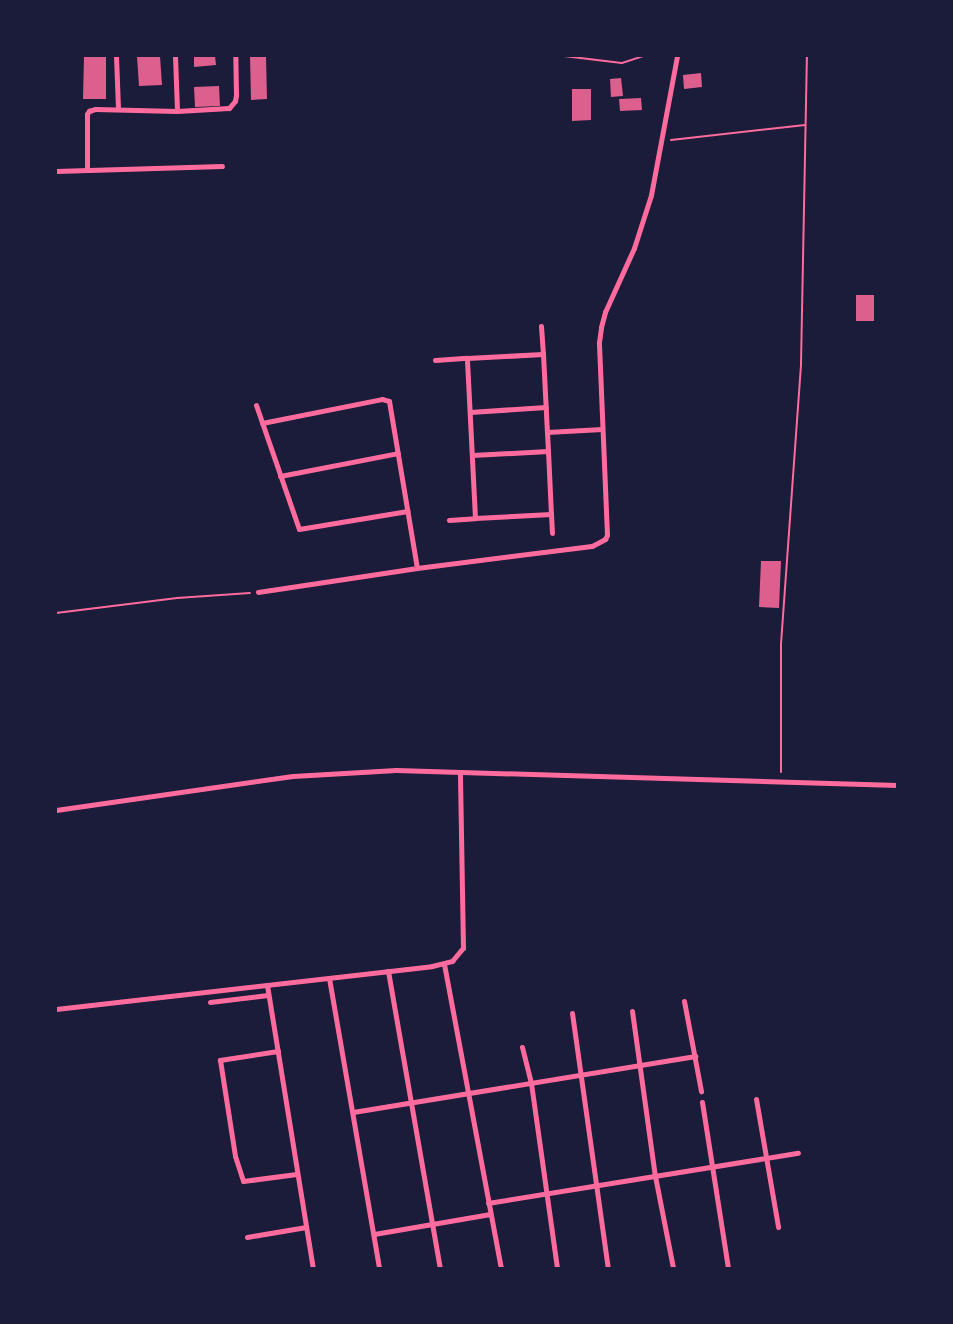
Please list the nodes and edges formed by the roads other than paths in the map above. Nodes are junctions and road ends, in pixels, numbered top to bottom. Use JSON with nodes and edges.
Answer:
{"nodes":[{"id":1,"x":116,"y":56,"type":"edge"},
{"id":2,"x":175,"y":56,"type":"edge"},
{"id":3,"x":235,"y":56,"type":"edge"},
{"id":4,"x":677,"y":56,"type":"edge"},
{"id":5,"x":118,"y":109,"type":"junction"},
{"id":6,"x":177,"y":111,"type":"junction"},
{"id":7,"x":222,"y":166,"type":"dead end"},
{"id":8,"x":87,"y":169,"type":"junction"},
{"id":9,"x":56,"y":171,"type":"edge"},
{"id":10,"x":541,"y":326,"type":"dead end"},
{"id":11,"x":543,"y":354,"type":"junction"},
{"id":12,"x":467,"y":358,"type":"junction"},
{"id":13,"x":435,"y":360,"type":"dead end"},
{"id":14,"x":256,"y":405,"type":"dead end"},
{"id":15,"x":546,"y":407,"type":"junction"},
{"id":16,"x":470,"y":412,"type":"junction"},
{"id":17,"x":262,"y":423,"type":"junction"},
{"id":18,"x":602,"y":429,"type":"junction"},
{"id":19,"x":547,"y":432,"type":"junction"},
{"id":20,"x":548,"y":451,"type":"junction"},
{"id":21,"x":398,"y":453,"type":"junction"},
{"id":22,"x":472,"y":455,"type":"junction"},
{"id":23,"x":280,"y":476,"type":"junction"},
{"id":24,"x":408,"y":511,"type":"junction"},
{"id":25,"x":551,"y":514,"type":"junction"},
{"id":26,"x":475,"y":518,"type":"junction"},
{"id":27,"x":449,"y":519,"type":"dead end"},
{"id":28,"x":552,"y":533,"type":"dead end"},
{"id":29,"x":417,"y":568,"type":"junction"},
{"id":30,"x":258,"y":592,"type":"road end"},
{"id":31,"x":460,"y":772,"type":"junction"},
{"id":32,"x":897,"y":785,"type":"edge"},
{"id":33,"x":56,"y":810,"type":"edge"},
{"id":34,"x":444,"y":964,"type":"junction"},
{"id":35,"x":388,"y":971,"type":"junction"},
{"id":36,"x":329,"y":978,"type":"junction"},
{"id":37,"x":267,"y":985,"type":"junction"},
{"id":38,"x":268,"y":995,"type":"junction"},
{"id":39,"x":684,"y":1001,"type":"dead end"},
{"id":40,"x":210,"y":1002,"type":"dead end"},
{"id":41,"x":56,"y":1009,"type":"edge"},
{"id":42,"x":632,"y":1011,"type":"dead end"},
{"id":43,"x":572,"y":1013,"type":"dead end"},
{"id":44,"x":522,"y":1047,"type":"dead end"},
{"id":45,"x":278,"y":1051,"type":"junction"},
{"id":46,"x":694,"y":1056,"type":"junction"},
{"id":47,"x":640,"y":1065,"type":"junction"},
{"id":48,"x":581,"y":1075,"type":"junction"},
{"id":49,"x":531,"y":1083,"type":"junction"},
{"id":50,"x":701,"y":1091,"type":"dead end"},
{"id":51,"x":468,"y":1094,"type":"junction"},
{"id":52,"x":756,"y":1099,"type":"dead end"},
{"id":53,"x":702,"y":1102,"type":"dead end"},
{"id":54,"x":411,"y":1103,"type":"junction"},
{"id":55,"x":353,"y":1112,"type":"junction"},
{"id":56,"x":798,"y":1153,"type":"dead end"},
{"id":57,"x":766,"y":1158,"type":"junction"},
{"id":58,"x":711,"y":1167,"type":"junction"},
{"id":59,"x":297,"y":1174,"type":"junction"},
{"id":60,"x":655,"y":1176,"type":"junction"},
{"id":61,"x":596,"y":1185,"type":"junction"},
{"id":62,"x":546,"y":1193,"type":"junction"},
{"id":63,"x":488,"y":1203,"type":"junction"},
{"id":64,"x":490,"y":1214,"type":"junction"},
{"id":65,"x":432,"y":1224,"type":"junction"},
{"id":66,"x":306,"y":1227,"type":"junction"},
{"id":67,"x":778,"y":1227,"type":"dead end"},
{"id":68,"x":374,"y":1234,"type":"junction"},
{"id":69,"x":247,"y":1237,"type":"dead end"},
{"id":70,"x":313,"y":1269,"type":"edge"},
{"id":71,"x":379,"y":1269,"type":"edge"},
{"id":72,"x":440,"y":1269,"type":"edge"},
{"id":73,"x":501,"y":1269,"type":"edge"},
{"id":74,"x":557,"y":1269,"type":"edge"},
{"id":75,"x":608,"y":1269,"type":"edge"},
{"id":76,"x":673,"y":1269,"type":"edge"},
{"id":77,"x":728,"y":1269,"type":"edge"}],
"edges":[{"from":1,"to":5,"type":"street"},
{"from":2,"to":6,"type":"street"},
{"from":3,"to":6,"type":"street"},
{"from":4,"to":18,"type":"street"},
{"from":5,"to":6,"type":"street"},
{"from":5,"to":8,"type":"street"},
{"from":7,"to":8,"type":"street"},
{"from":8,"to":9,"type":"street"},
{"from":10,"to":11,"type":"street"},
{"from":11,"to":12,"type":"street"},
{"from":11,"to":15,"type":"street"},
{"from":12,"to":13,"type":"street"},
{"from":12,"to":16,"type":"street"},
{"from":14,"to":17,"type":"street"},
{"from":15,"to":16,"type":"street"},
{"from":15,"to":19,"type":"street"},
{"from":16,"to":22,"type":"street"},
{"from":17,"to":21,"type":"street"},
{"from":17,"to":23,"type":"street"},
{"from":18,"to":19,"type":"street"},
{"from":18,"to":29,"type":"street"},
{"from":19,"to":20,"type":"street"},
{"from":20,"to":22,"type":"street"},
{"from":20,"to":25,"type":"street"},
{"from":21,"to":23,"type":"street"},
{"from":21,"to":24,"type":"street"},
{"from":22,"to":26,"type":"street"},
{"from":23,"to":24,"type":"street"},
{"from":24,"to":29,"type":"street"},
{"from":25,"to":26,"type":"street"},
{"from":25,"to":28,"type":"street"},
{"from":26,"to":27,"type":"street"},
{"from":29,"to":30,"type":"street"},
{"from":31,"to":32,"type":"street"},
{"from":31,"to":33,"type":"street"},
{"from":31,"to":34,"type":"street"},
{"from":34,"to":35,"type":"street"},
{"from":34,"to":51,"type":"street"},
{"from":35,"to":36,"type":"street"},
{"from":35,"to":54,"type":"street"},
{"from":36,"to":37,"type":"street"},
{"from":36,"to":55,"type":"street"},
{"from":37,"to":38,"type":"street"},
{"from":37,"to":41,"type":"street"},
{"from":38,"to":40,"type":"street"},
{"from":38,"to":45,"type":"street"},
{"from":39,"to":46,"type":"street"},
{"from":42,"to":47,"type":"street"},
{"from":43,"to":48,"type":"street"},
{"from":44,"to":49,"type":"street"},
{"from":45,"to":59,"type":"street"},
{"from":45,"to":59,"type":"street"},
{"from":46,"to":47,"type":"street"},
{"from":46,"to":50,"type":"street"},
{"from":47,"to":48,"type":"street"},
{"from":47,"to":60,"type":"street"},
{"from":48,"to":49,"type":"street"},
{"from":48,"to":61,"type":"street"},
{"from":49,"to":51,"type":"street"},
{"from":49,"to":62,"type":"street"},
{"from":51,"to":54,"type":"street"},
{"from":51,"to":63,"type":"street"},
{"from":52,"to":57,"type":"street"},
{"from":53,"to":58,"type":"street"},
{"from":54,"to":55,"type":"street"},
{"from":54,"to":65,"type":"street"},
{"from":55,"to":68,"type":"street"},
{"from":56,"to":57,"type":"street"},
{"from":57,"to":58,"type":"street"},
{"from":57,"to":67,"type":"street"},
{"from":58,"to":60,"type":"street"},
{"from":58,"to":77,"type":"street"},
{"from":59,"to":66,"type":"street"},
{"from":60,"to":61,"type":"street"},
{"from":60,"to":76,"type":"street"},
{"from":61,"to":62,"type":"street"},
{"from":61,"to":75,"type":"street"},
{"from":62,"to":63,"type":"street"},
{"from":62,"to":74,"type":"street"},
{"from":63,"to":64,"type":"street"},
{"from":64,"to":65,"type":"street"},
{"from":64,"to":73,"type":"street"},
{"from":65,"to":68,"type":"street"},
{"from":65,"to":72,"type":"street"},
{"from":66,"to":69,"type":"street"},
{"from":66,"to":70,"type":"street"},
{"from":68,"to":71,"type":"street"}]}
